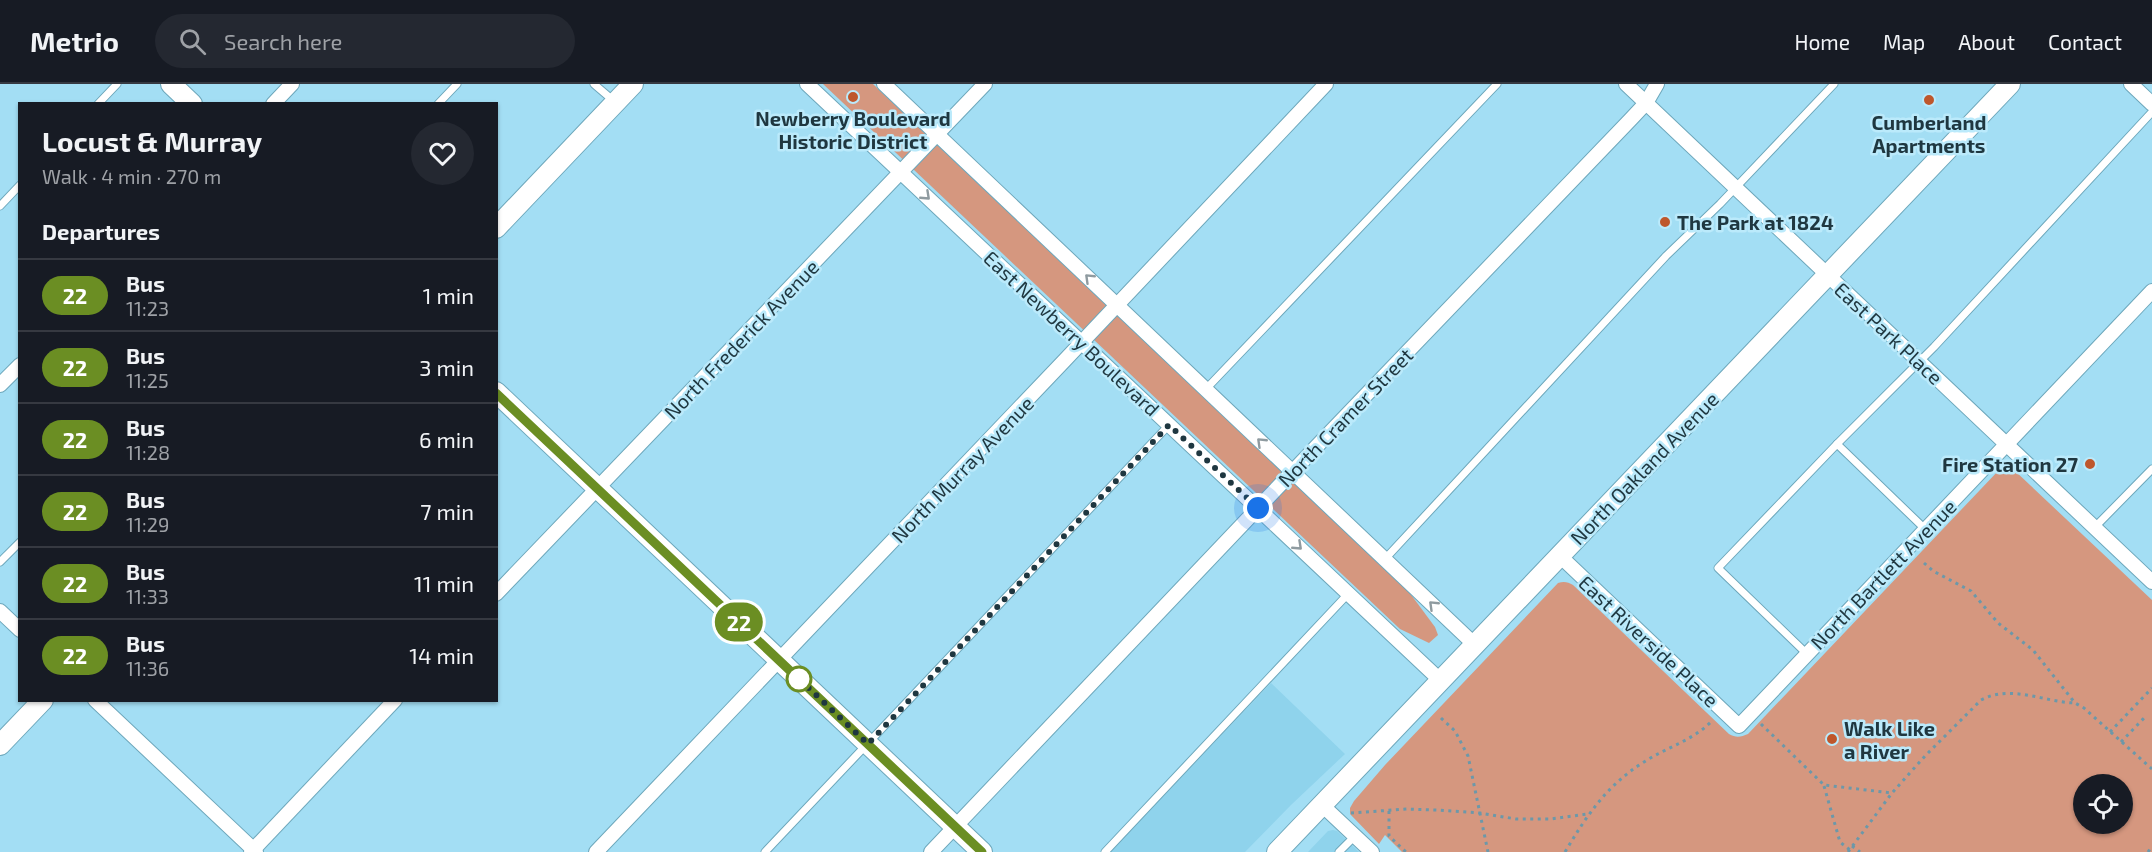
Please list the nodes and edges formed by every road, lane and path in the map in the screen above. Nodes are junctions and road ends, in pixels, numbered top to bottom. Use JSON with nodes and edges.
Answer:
{"nodes":[{"id":1,"x":117,"y":84,"type":"edge"},
{"id":2,"x":171,"y":84,"type":"edge"},
{"id":3,"x":292,"y":84,"type":"edge"},
{"id":4,"x":457,"y":84,"type":"edge"},
{"id":5,"x":594,"y":84,"type":"edge"},
{"id":6,"x":633,"y":84,"type":"edge"},
{"id":7,"x":807,"y":84,"type":"edge"},
{"id":8,"x":884,"y":84,"type":"edge"},
{"id":9,"x":985,"y":84,"type":"edge"},
{"id":10,"x":1326,"y":84,"type":"edge"},
{"id":11,"x":1497,"y":84,"type":"edge"},
{"id":12,"x":1626,"y":84,"type":"edge"},
{"id":13,"x":1657,"y":84,"type":"edge"},
{"id":14,"x":1834,"y":84,"type":"edge"},
{"id":15,"x":2010,"y":84,"type":"edge"},
{"id":16,"x":2131,"y":84,"type":"edge"},
{"id":17,"x":100,"y":102,"type":"edge"},
{"id":18,"x":190,"y":102,"type":"edge"},
{"id":19,"x":275,"y":102,"type":"edge"},
{"id":20,"x":440,"y":102,"type":"edge"},
{"id":21,"x":615,"y":102,"type":"junction"},
{"id":22,"x":1646,"y":103,"type":"junction"},
{"id":23,"x":2152,"y":104,"type":"edge"},
{"id":24,"x":2152,"y":112,"type":"edge"},
{"id":25,"x":938,"y":135,"type":"junction"},
{"id":26,"x":901,"y":172,"type":"junction"},
{"id":27,"x":18,"y":187,"type":"edge"},
{"id":28,"x":1735,"y":188,"type":"junction"},
{"id":29,"x":0,"y":206,"type":"edge"},
{"id":30,"x":498,"y":226,"type":"edge"},
{"id":31,"x":1828,"y":275,"type":"junction"},
{"id":32,"x":2152,"y":291,"type":"edge"},
{"id":33,"x":1117,"y":305,"type":"junction"},
{"id":34,"x":1082,"y":343,"type":"junction"},
{"id":35,"x":1919,"y":361,"type":"junction"},
{"id":36,"x":18,"y":367,"type":"edge"},
{"id":37,"x":0,"y":385,"type":"edge"},
{"id":38,"x":1206,"y":389,"type":"junction"},
{"id":39,"x":498,"y":394,"type":"edge"},
{"id":40,"x":1169,"y":425,"type":"junction"},
{"id":41,"x":1837,"y":444,"type":"junction"},
{"id":42,"x":2007,"y":444,"type":"junction"},
{"id":43,"x":2152,"y":469,"type":"edge"},
{"id":44,"x":1293,"y":472,"type":"junction"},
{"id":45,"x":597,"y":488,"type":"junction"},
{"id":46,"x":1258,"y":508,"type":"junction"},
{"id":47,"x":2095,"y":527,"type":"junction"},
{"id":48,"x":1925,"y":529,"type":"junction"},
{"id":49,"x":18,"y":544,"type":"edge"},
{"id":50,"x":1560,"y":556,"type":"junction"},
{"id":51,"x":1385,"y":559,"type":"junction"},
{"id":52,"x":0,"y":562,"type":"edge"},
{"id":53,"x":1923,"y":563,"type":"dead end"},
{"id":54,"x":2152,"y":582,"type":"edge"},
{"id":55,"x":498,"y":592,"type":"edge"},
{"id":56,"x":1348,"y":594,"type":"junction"},
{"id":57,"x":0,"y":611,"type":"edge"},
{"id":58,"x":18,"y":628,"type":"edge"},
{"id":59,"x":1475,"y":645,"type":"junction"},
{"id":60,"x":1807,"y":654,"type":"junction"},
{"id":61,"x":780,"y":660,"type":"junction"},
{"id":62,"x":1441,"y":681,"type":"junction"},
{"id":63,"x":2152,"y":688,"type":"edge"},
{"id":64,"x":41,"y":702,"type":"edge"},
{"id":65,"x":97,"y":702,"type":"edge"},
{"id":66,"x":393,"y":702,"type":"edge"},
{"id":67,"x":2075,"y":703,"type":"junction"},
{"id":68,"x":1441,"y":717,"type":"dead end"},
{"id":69,"x":2144,"y":718,"type":"dead end"},
{"id":70,"x":1713,"y":720,"type":"dead end"},
{"id":71,"x":1760,"y":723,"type":"dead end"},
{"id":72,"x":1738,"y":726,"type":"joint"},
{"id":73,"x":2109,"y":732,"type":"junction"},
{"id":74,"x":2121,"y":742,"type":"junction"},
{"id":75,"x":868,"y":744,"type":"junction"},
{"id":76,"x":0,"y":745,"type":"edge"},
{"id":77,"x":2152,"y":769,"type":"edge"},
{"id":78,"x":1824,"y":785,"type":"junction"},
{"id":79,"x":1892,"y":793,"type":"junction"},
{"id":80,"x":1322,"y":805,"type":"junction"},
{"id":81,"x":1389,"y":811,"type":"junction"},
{"id":82,"x":1351,"y":813,"type":"dead end"},
{"id":83,"x":1480,"y":813,"type":"junction"},
{"id":84,"x":1587,"y":814,"type":"junction"},
{"id":85,"x":955,"y":827,"type":"junction"},
{"id":86,"x":1355,"y":836,"type":"junction"},
{"id":87,"x":2152,"y":846,"type":"edge"},
{"id":88,"x":1850,"y":849,"type":"edge"},
{"id":89,"x":254,"y":851,"type":"edge"},
{"id":90,"x":596,"y":852,"type":"edge"},
{"id":91,"x":765,"y":852,"type":"edge"},
{"id":92,"x":931,"y":852,"type":"edge"},
{"id":93,"x":982,"y":852,"type":"edge"},
{"id":94,"x":1105,"y":852,"type":"edge"},
{"id":95,"x":1278,"y":852,"type":"edge"},
{"id":96,"x":1339,"y":852,"type":"edge"},
{"id":97,"x":1372,"y":852,"type":"edge"},
{"id":98,"x":1406,"y":852,"type":"edge"},
{"id":99,"x":1488,"y":852,"type":"edge"},
{"id":100,"x":1565,"y":852,"type":"edge"},
{"id":101,"x":1860,"y":852,"type":"edge"},
{"id":102,"x":2148,"y":852,"type":"edge"}],
"edges":[{"from":1,"to":17,"type":"lane"},
{"from":2,"to":18,"type":"main road"},
{"from":3,"to":19,"type":"street"},
{"from":4,"to":20,"type":"lane"},
{"from":5,"to":21,"type":"lane"},
{"from":6,"to":21,"type":"main road"},
{"from":7,"to":26,"type":"street","name":"East Newberry Boulevard"},
{"from":8,"to":25,"type":"street"},
{"from":9,"to":25,"type":"street","name":"North Frederick Avenue"},
{"from":10,"to":33,"type":"street","name":"North Murray Avenue"},
{"from":11,"to":38,"type":"lane"},
{"from":12,"to":22,"type":"street","name":"East Park Place"},
{"from":13,"to":22,"type":"street","name":"North Cramer Street"},
{"from":14,"to":28,"type":"lane"},
{"from":15,"to":31,"type":"main road","name":"North Oakland Avenue"},
{"from":16,"to":23,"type":"street"},
{"from":21,"to":30,"type":"main road"},
{"from":22,"to":28,"type":"street","name":"East Park Place"},
{"from":22,"to":44,"type":"street","name":"North Cramer Street"},
{"from":24,"to":35,"type":"lane"},
{"from":25,"to":26,"type":"street","name":"North Frederick Avenue"},
{"from":33,"to":25,"type":"street","one_way":true},
{"from":26,"to":34,"type":"street","name":"East Newberry Boulevard","one_way":true},
{"from":26,"to":45,"type":"street","name":"North Frederick Avenue"},
{"from":27,"to":29,"type":"lane"},
{"from":28,"to":31,"type":"street","name":"East Park Place"},
{"from":28,"to":51,"type":"lane"},
{"from":31,"to":35,"type":"street","name":"East Park Place"},
{"from":31,"to":50,"type":"main road","name":"North Oakland Avenue"},
{"from":32,"to":42,"type":"street","name":"North Bartlett Avenue"},
{"from":33,"to":34,"type":"street","name":"North Murray Avenue"},
{"from":33,"to":38,"type":"street"},
{"from":34,"to":40,"type":"street","name":"East Newberry Boulevard"},
{"from":34,"to":61,"type":"street","name":"North Murray Avenue"},
{"from":35,"to":41,"type":"lane"},
{"from":35,"to":42,"type":"street","name":"East Park Place"},
{"from":36,"to":37,"type":"street"},
{"from":44,"to":38,"type":"street","one_way":true},
{"from":39,"to":45,"type":"main road"},
{"from":40,"to":46,"type":"street","name":"East Newberry Boulevard"},
{"from":40,"to":75,"type":"lane"},
{"from":41,"to":48,"type":"lane"},
{"from":41,"to":60,"type":"lane"},
{"from":42,"to":47,"type":"street","name":"East Park Place"},
{"from":42,"to":48,"type":"street","name":"North Bartlett Avenue"},
{"from":43,"to":47,"type":"lane"},
{"from":44,"to":46,"type":"street","name":"North Cramer Street"},
{"from":44,"to":51,"type":"street"},
{"from":45,"to":55,"type":"street","name":"North Frederick Avenue"},
{"from":45,"to":61,"type":"main road"},
{"from":46,"to":56,"type":"street","name":"East Newberry Boulevard","one_way":true},
{"from":46,"to":85,"type":"street","name":"North Cramer Street"},
{"from":47,"to":54,"type":"street","name":"East Park Place"},
{"from":48,"to":60,"type":"street","name":"North Bartlett Avenue"},
{"from":49,"to":52,"type":"lane"},
{"from":50,"to":59,"type":"main road","name":"North Oakland Avenue"},
{"from":50,"to":72,"type":"street","name":"East Riverside Place"},
{"from":59,"to":51,"type":"street","one_way":true},
{"from":53,"to":67,"type":"path"},
{"from":56,"to":62,"type":"street","name":"East Newberry Boulevard"},
{"from":56,"to":94,"type":"lane"},
{"from":57,"to":58,"type":"street"},
{"from":59,"to":62,"type":"main road","name":"North Oakland Avenue"},
{"from":60,"to":72,"type":"street","name":"North Bartlett Avenue"},
{"from":61,"to":75,"type":"main road"},
{"from":61,"to":90,"type":"street","name":"North Murray Avenue"},
{"from":62,"to":80,"type":"main road","name":"North Oakland Avenue"},
{"from":63,"to":73,"type":"path"},
{"from":64,"to":76,"type":"main road"},
{"from":65,"to":89,"type":"street"},
{"from":66,"to":89,"type":"street"},
{"from":67,"to":73,"type":"path"},
{"from":67,"to":79,"type":"path"},
{"from":68,"to":83,"type":"path"},
{"from":69,"to":74,"type":"path"},
{"from":70,"to":84,"type":"path"},
{"from":71,"to":78,"type":"path"},
{"from":73,"to":74,"type":"path"},
{"from":74,"to":77,"type":"path"},
{"from":75,"to":85,"type":"main road"},
{"from":75,"to":91,"type":"lane"},
{"from":78,"to":79,"type":"path"},
{"from":78,"to":88,"type":"path"},
{"from":79,"to":88,"type":"path"},
{"from":80,"to":86,"type":"street"},
{"from":80,"to":95,"type":"main road","name":"North Oakland Avenue"},
{"from":81,"to":82,"type":"path"},
{"from":81,"to":83,"type":"path"},
{"from":81,"to":98,"type":"path"},
{"from":83,"to":84,"type":"path"},
{"from":83,"to":99,"type":"path"},
{"from":84,"to":100,"type":"path"},
{"from":85,"to":92,"type":"street","name":"North Cramer Street"},
{"from":85,"to":93,"type":"main road"},
{"from":86,"to":96,"type":"lane"},
{"from":86,"to":97,"type":"street"},
{"from":87,"to":102,"type":"path"},
{"from":88,"to":101,"type":"path"}]}
